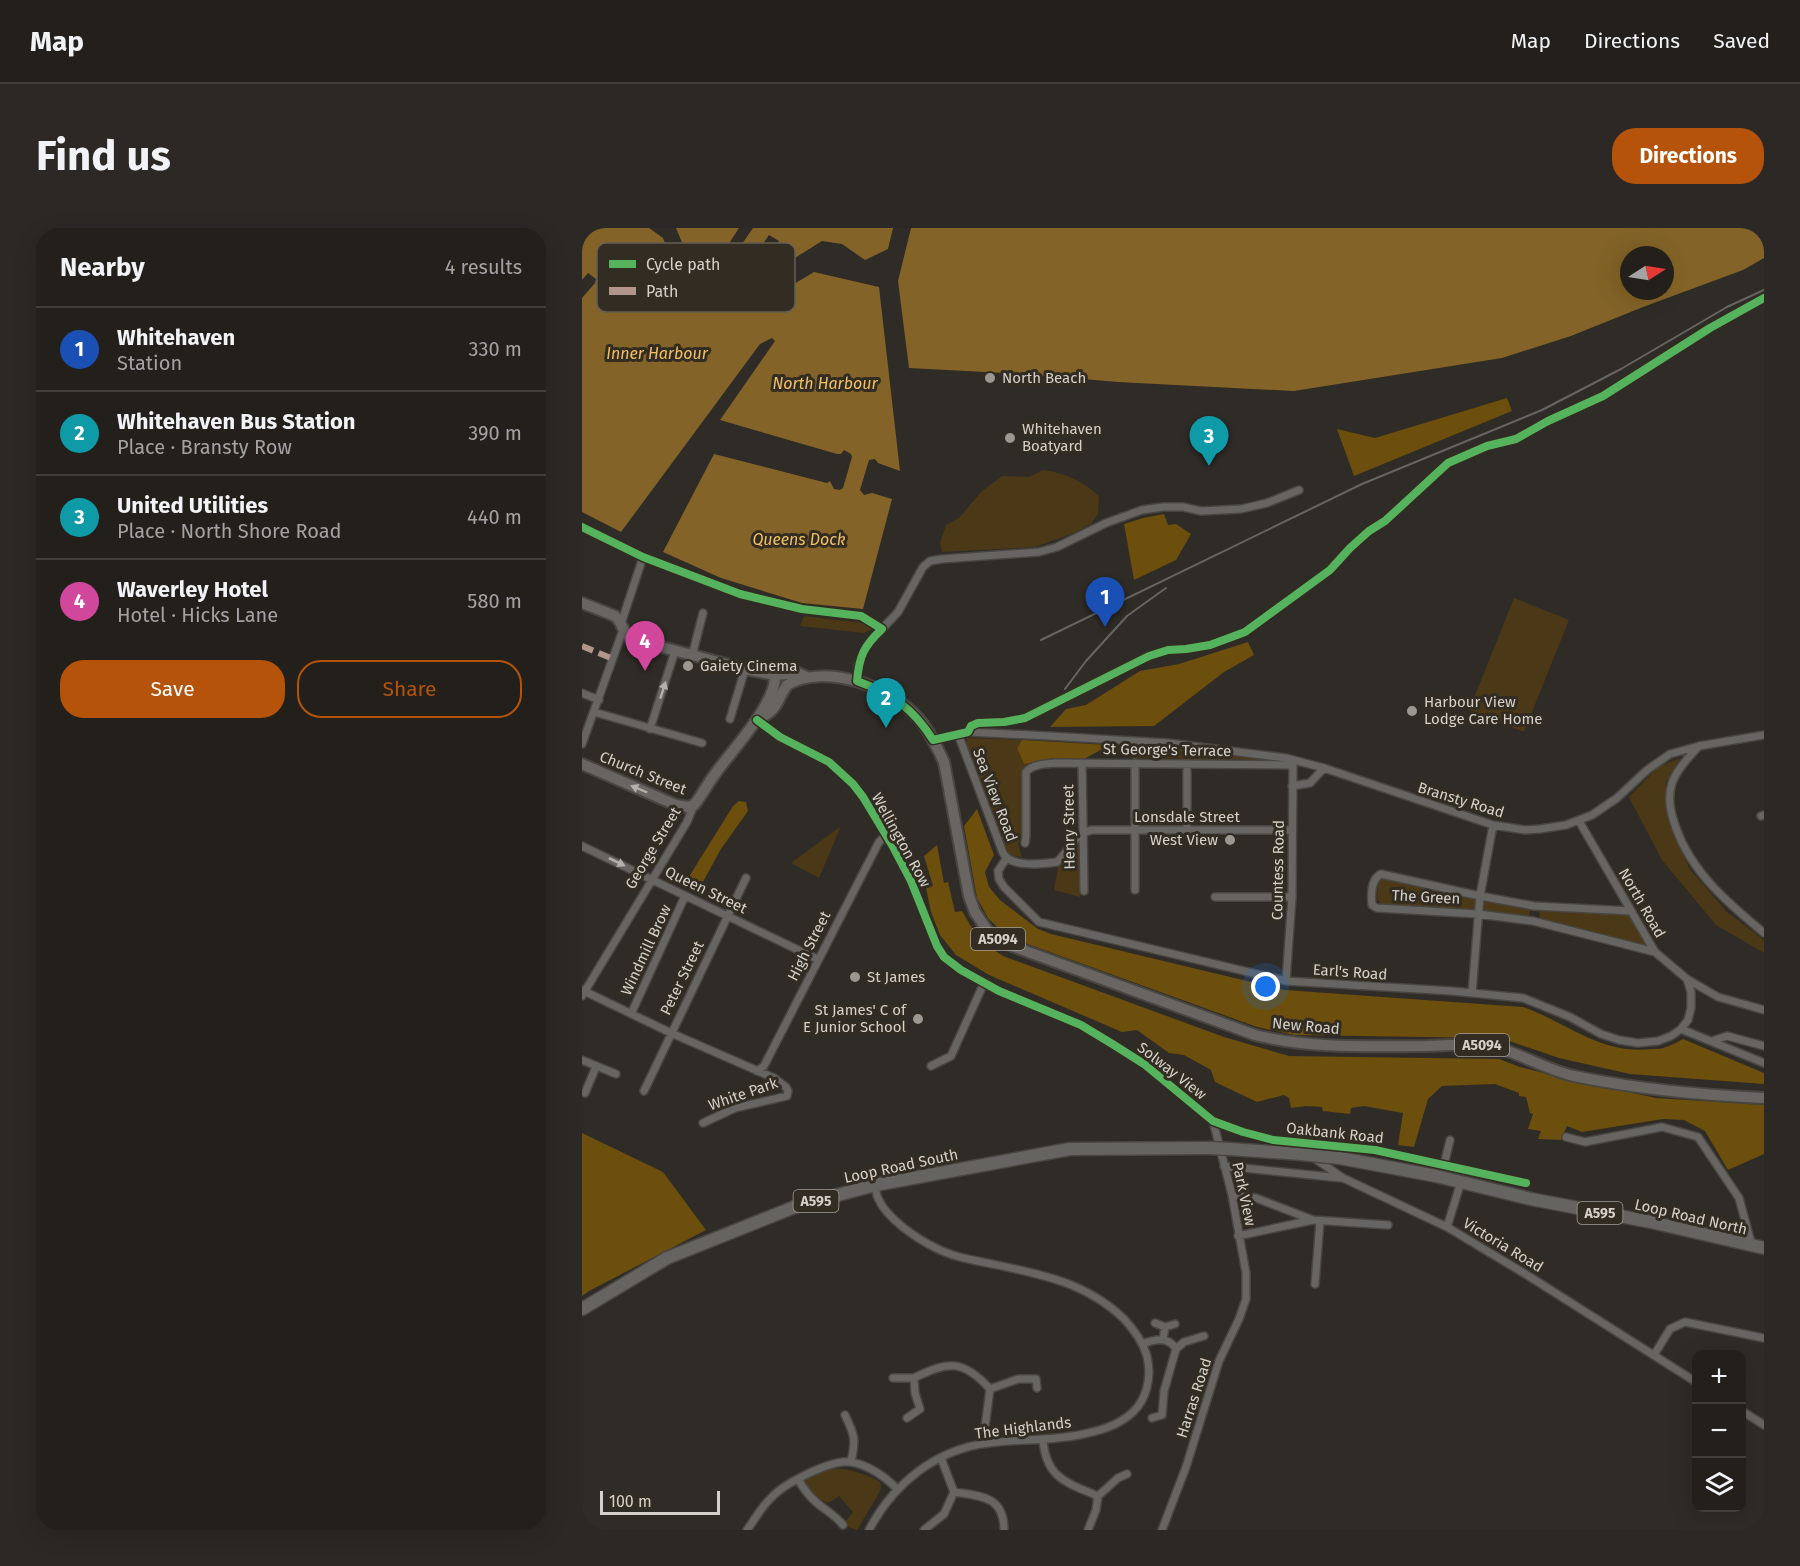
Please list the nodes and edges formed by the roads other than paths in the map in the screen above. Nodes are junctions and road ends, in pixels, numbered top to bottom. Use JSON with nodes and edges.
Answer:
{"nodes":[{"id":1,"x":1299,"y":490,"type":"dead end"},
{"id":2,"x":643,"y":557,"type":"dead end"},
{"id":3,"x":582,"y":603,"type":"edge"},
{"id":4,"x":703,"y":613,"type":"dead end"},
{"id":5,"x":619,"y":623,"type":"junction"},
{"id":6,"x":675,"y":651,"type":"junction"},
{"id":7,"x":692,"y":656,"type":"junction"},
{"id":8,"x":745,"y":669,"type":"junction"},
{"id":9,"x":775,"y":675,"type":"junction"},
{"id":10,"x":808,"y":678,"type":"junction"},
{"id":11,"x":857,"y":681,"type":"junction"},
{"id":12,"x":787,"y":686,"type":"junction"},
{"id":13,"x":582,"y":693,"type":"edge"},
{"id":14,"x":598,"y":700,"type":"junction"},
{"id":15,"x":594,"y":712,"type":"junction"},
{"id":16,"x":730,"y":718,"type":"dead end"},
{"id":17,"x":757,"y":720,"type":"junction"},
{"id":18,"x":650,"y":729,"type":"junction"},
{"id":19,"x":958,"y":734,"type":"junction"},
{"id":20,"x":1764,"y":735,"type":"edge"},
{"id":21,"x":933,"y":740,"type":"junction"},
{"id":22,"x":702,"y":743,"type":"dead end"},
{"id":23,"x":582,"y":744,"type":"edge"},
{"id":24,"x":1699,"y":746,"type":"junction"},
{"id":25,"x":1293,"y":762,"type":"junction"},
{"id":26,"x":1082,"y":763,"type":"junction"},
{"id":27,"x":1135,"y":763,"type":"junction"},
{"id":28,"x":582,"y":764,"type":"edge"},
{"id":29,"x":1187,"y":764,"type":"junction"},
{"id":30,"x":1324,"y":768,"type":"junction"},
{"id":31,"x":1293,"y":786,"type":"junction"},
{"id":32,"x":694,"y":805,"type":"junction"},
{"id":33,"x":1579,"y":821,"type":"junction"},
{"id":34,"x":1494,"y":825,"type":"junction"},
{"id":35,"x":1134,"y":830,"type":"junction"},
{"id":36,"x":1187,"y":830,"type":"junction"},
{"id":37,"x":1292,"y":830,"type":"junction"},
{"id":38,"x":1083,"y":833,"type":"junction"},
{"id":39,"x":886,"y":834,"type":"junction"},
{"id":40,"x":1025,"y":843,"type":"dead end"},
{"id":41,"x":582,"y":846,"type":"edge"},
{"id":42,"x":1006,"y":859,"type":"junction"},
{"id":43,"x":746,"y":878,"type":"dead end"},
{"id":44,"x":651,"y":879,"type":"junction"},
{"id":45,"x":1135,"y":890,"type":"dead end"},
{"id":46,"x":1084,"y":891,"type":"dead end"},
{"id":47,"x":685,"y":896,"type":"junction"},
{"id":48,"x":1480,"y":896,"type":"junction"},
{"id":49,"x":1215,"y":897,"type":"dead end"},
{"id":50,"x":1292,"y":897,"type":"junction"},
{"id":51,"x":1631,"y":910,"type":"junction"},
{"id":52,"x":1478,"y":914,"type":"junction"},
{"id":53,"x":727,"y":916,"type":"junction"},
{"id":54,"x":1764,"y":933,"type":"edge"},
{"id":55,"x":1655,"y":951,"type":"junction"},
{"id":56,"x":818,"y":959,"type":"junction"},
{"id":57,"x":1687,"y":979,"type":"junction"},
{"id":58,"x":1286,"y":981,"type":"junction"},
{"id":59,"x":984,"y":983,"type":"junction"},
{"id":60,"x":999,"y":990,"type":"joint"},
{"id":61,"x":583,"y":993,"type":"edge"},
{"id":62,"x":1472,"y":993,"type":"junction"},
{"id":63,"x":1764,"y":1010,"type":"edge"},
{"id":64,"x":631,"y":1014,"type":"junction"},
{"id":65,"x":1681,"y":1029,"type":"junction"},
{"id":66,"x":671,"y":1033,"type":"junction"},
{"id":67,"x":1711,"y":1041,"type":"junction"},
{"id":68,"x":1764,"y":1046,"type":"edge"},
{"id":69,"x":582,"y":1060,"type":"edge"},
{"id":70,"x":1764,"y":1063,"type":"edge"},
{"id":71,"x":931,"y":1066,"type":"dead end"},
{"id":72,"x":597,"y":1067,"type":"junction"},
{"id":73,"x":757,"y":1071,"type":"junction"},
{"id":74,"x":616,"y":1074,"type":"dead end"},
{"id":75,"x":647,"y":1083,"type":"junction"},
{"id":76,"x":657,"y":1087,"type":"dead end"},
{"id":77,"x":644,"y":1091,"type":"dead end"},
{"id":78,"x":585,"y":1093,"type":"dead end"},
{"id":79,"x":1764,"y":1098,"type":"edge"},
{"id":80,"x":1213,"y":1121,"type":"junction"},
{"id":81,"x":703,"y":1123,"type":"dead end"},
{"id":82,"x":1566,"y":1137,"type":"dead end"},
{"id":83,"x":1450,"y":1140,"type":"dead end"},
{"id":84,"x":1290,"y":1142,"type":"junction"},
{"id":85,"x":1444,"y":1165,"type":"junction"},
{"id":86,"x":1224,"y":1166,"type":"junction"},
{"id":87,"x":1436,"y":1176,"type":"joint"},
{"id":88,"x":1343,"y":1178,"type":"junction"},
{"id":89,"x":1461,"y":1182,"type":"junction"},
{"id":90,"x":1526,"y":1183,"type":"dead end"},
{"id":91,"x":875,"y":1185,"type":"junction"},
{"id":92,"x":1232,"y":1195,"type":"junction"},
{"id":93,"x":1316,"y":1220,"type":"junction"},
{"id":94,"x":1388,"y":1225,"type":"dead end"},
{"id":95,"x":1447,"y":1227,"type":"junction"},
{"id":96,"x":1239,"y":1236,"type":"junction"},
{"id":97,"x":1758,"y":1247,"type":"edge"},
{"id":98,"x":1246,"y":1274,"type":"joint"},
{"id":99,"x":1315,"y":1284,"type":"dead end"},
{"id":100,"x":582,"y":1309,"type":"edge"},
{"id":101,"x":1155,"y":1323,"type":"dead end"},
{"id":102,"x":1175,"y":1324,"type":"dead end"},
{"id":103,"x":1165,"y":1327,"type":"junction"},
{"id":104,"x":1204,"y":1336,"type":"dead end"},
{"id":105,"x":1764,"y":1338,"type":"edge"},
{"id":106,"x":1163,"y":1339,"type":"junction"},
{"id":107,"x":1142,"y":1344,"type":"junction"},
{"id":108,"x":1176,"y":1349,"type":"junction"},
{"id":109,"x":1654,"y":1355,"type":"junction"},
{"id":110,"x":893,"y":1378,"type":"dead end"},
{"id":111,"x":914,"y":1378,"type":"junction"},
{"id":112,"x":1692,"y":1379,"type":"edge"},
{"id":113,"x":1037,"y":1388,"type":"dead end"},
{"id":114,"x":990,"y":1389,"type":"junction"},
{"id":115,"x":1746,"y":1414,"type":"edge"},
{"id":116,"x":845,"y":1415,"type":"dead end"},
{"id":117,"x":907,"y":1418,"type":"dead end"},
{"id":118,"x":1152,"y":1418,"type":"dead end"},
{"id":119,"x":1764,"y":1425,"type":"edge"},
{"id":120,"x":850,"y":1426,"type":"junction"},
{"id":121,"x":841,"y":1430,"type":"dead end"},
{"id":122,"x":1043,"y":1440,"type":"junction"},
{"id":123,"x":987,"y":1443,"type":"junction"},
{"id":124,"x":941,"y":1458,"type":"junction"},
{"id":125,"x":851,"y":1462,"type":"junction"},
{"id":126,"x":1128,"y":1474,"type":"dead end"},
{"id":127,"x":798,"y":1479,"type":"junction"},
{"id":128,"x":897,"y":1489,"type":"junction"},
{"id":129,"x":954,"y":1492,"type":"junction"},
{"id":130,"x":1098,"y":1496,"type":"junction"},
{"id":131,"x":842,"y":1507,"type":"dead end"},
{"id":132,"x":835,"y":1515,"type":"junction"},
{"id":133,"x":843,"y":1525,"type":"dead end"},
{"id":134,"x":747,"y":1530,"type":"edge"},
{"id":135,"x":869,"y":1530,"type":"edge"},
{"id":136,"x":924,"y":1530,"type":"edge"},
{"id":137,"x":1004,"y":1530,"type":"edge"},
{"id":138,"x":1088,"y":1530,"type":"edge"},
{"id":139,"x":1162,"y":1530,"type":"edge"}],
"edges":[{"from":1,"to":11,"type":"street"},
{"from":2,"to":5,"type":"street"},
{"from":3,"to":5,"type":"main road","number":"A5094"},
{"from":4,"to":7,"type":"street"},
{"from":5,"to":6,"type":"main road","number":"A5094"},
{"from":5,"to":14,"type":"street"},
{"from":6,"to":7,"type":"main road","number":"A5094"},
{"from":18,"to":6,"type":"street","one_way":true},
{"from":7,"to":8,"type":"main road","number":"A5094"},
{"from":8,"to":9,"type":"main road","number":"A5094"},
{"from":8,"to":16,"type":"street"},
{"from":9,"to":10,"type":"main road","number":"A5094"},
{"from":9,"to":12,"type":"main road"},
{"from":9,"to":17,"type":"main road","name":"George Street"},
{"from":10,"to":11,"type":"main road","number":"A5094"},
{"from":10,"to":12,"type":"main road","number":"A5094"},
{"from":11,"to":21,"type":"main road","number":"A5094"},
{"from":12,"to":17,"type":"main road","name":"George Street"},
{"from":13,"to":14,"type":"street"},
{"from":14,"to":15,"type":"street"},
{"from":15,"to":18,"type":"street"},
{"from":15,"to":23,"type":"street"},
{"from":17,"to":32,"type":"main road","name":"George Street"},
{"from":17,"to":39,"type":"street","name":"Wellington Row"},
{"from":18,"to":22,"type":"street"},
{"from":19,"to":21,"type":"street","name":"Bransty Road"},
{"from":19,"to":25,"type":"street","name":"Bransty Road"},
{"from":19,"to":42,"type":"street","name":"Sea View Road"},
{"from":20,"to":24,"type":"street","name":"Bransty Road"},
{"from":21,"to":79,"type":"main road","name":"New Road","number":"A5094"},
{"from":24,"to":33,"type":"street","name":"Bransty Road"},
{"from":24,"to":54,"type":"street"},
{"from":25,"to":29,"type":"street","name":"St George's Terrace"},
{"from":25,"to":30,"type":"street","name":"Bransty Road"},
{"from":25,"to":31,"type":"street","name":"Countess Road"},
{"from":26,"to":27,"type":"street","name":"St George's Terrace"},
{"from":26,"to":38,"type":"street","name":"Henry Street"},
{"from":26,"to":40,"type":"street","name":"St George's Terrace"},
{"from":27,"to":29,"type":"street","name":"St George's Terrace"},
{"from":27,"to":35,"type":"street"},
{"from":32,"to":28,"type":"main road","name":"Church Street","one_way":true},
{"from":29,"to":36,"type":"street"},
{"from":30,"to":31,"type":"street"},
{"from":30,"to":34,"type":"street","name":"Bransty Road"},
{"from":31,"to":37,"type":"street","name":"Countess Road"},
{"from":32,"to":44,"type":"street","name":"George Street"},
{"from":33,"to":34,"type":"street","name":"Bransty Road"},
{"from":33,"to":51,"type":"street","name":"North Road"},
{"from":34,"to":48,"type":"street"},
{"from":35,"to":36,"type":"street","name":"Lonsdale Street"},
{"from":35,"to":38,"type":"street","name":"Lonsdale Street"},
{"from":35,"to":45,"type":"street"},
{"from":36,"to":37,"type":"street","name":"Lonsdale Street"},
{"from":37,"to":50,"type":"street","name":"Countess Road"},
{"from":38,"to":42,"type":"street","name":"Sea View Road"},
{"from":38,"to":46,"type":"street","name":"Henry Street"},
{"from":39,"to":56,"type":"street","name":"High Street"},
{"from":39,"to":59,"type":"street","name":"Wellington Row"},
{"from":41,"to":44,"type":"street","name":"Queen Street","one_way":true},
{"from":42,"to":58,"type":"street","name":"Earl's Road"},
{"from":43,"to":53,"type":"street","name":"Peter Street"},
{"from":44,"to":47,"type":"street","name":"Queen Street"},
{"from":44,"to":61,"type":"street","name":"George Street"},
{"from":47,"to":53,"type":"street","name":"Queen Street"},
{"from":47,"to":64,"type":"street","name":"Windmill Brow"},
{"from":48,"to":51,"type":"street","name":"The Green"},
{"from":48,"to":52,"type":"street"},
{"from":48,"to":52,"type":"street","name":"The Green"},
{"from":49,"to":50,"type":"street"},
{"from":50,"to":58,"type":"street","name":"Countess Road"},
{"from":51,"to":55,"type":"street","name":"North Road"},
{"from":52,"to":55,"type":"street","name":"The Green"},
{"from":52,"to":62,"type":"street"},
{"from":53,"to":56,"type":"street","name":"Queen Street"},
{"from":53,"to":66,"type":"street","name":"Peter Street"},
{"from":55,"to":57,"type":"street","name":"North Road"},
{"from":56,"to":73,"type":"street","name":"High Street"},
{"from":57,"to":63,"type":"street","name":"North Road"},
{"from":57,"to":65,"type":"street"},
{"from":58,"to":62,"type":"street","name":"Earl's Road"},
{"from":59,"to":60,"type":"street","name":"Wellington Row"},
{"from":59,"to":71,"type":"street"},
{"from":60,"to":80,"type":"street","name":"Solway View"},
{"from":61,"to":64,"type":"street"},
{"from":62,"to":65,"type":"street","name":"Earl's Road"},
{"from":64,"to":66,"type":"street"},
{"from":65,"to":67,"type":"street"},
{"from":66,"to":73,"type":"street"},
{"from":66,"to":75,"type":"street","name":"Peter Street"},
{"from":67,"to":68,"type":"street"},
{"from":67,"to":70,"type":"street"},
{"from":69,"to":72,"type":"street"},
{"from":72,"to":74,"type":"street"},
{"from":72,"to":78,"type":"street"},
{"from":73,"to":81,"type":"street","name":"White Park"},
{"from":75,"to":76,"type":"street"},
{"from":75,"to":77,"type":"street","name":"Peter Street"},
{"from":80,"to":84,"type":"street","name":"Oakbank Road"},
{"from":80,"to":86,"type":"street","name":"Park View"},
{"from":82,"to":97,"type":"street"},
{"from":83,"to":85,"type":"street"},
{"from":84,"to":85,"type":"street","name":"Oakbank Road"},
{"from":84,"to":88,"type":"street","name":"Victoria Road"},
{"from":85,"to":90,"type":"street","name":"Oakbank Road"},
{"from":86,"to":88,"type":"street"},
{"from":86,"to":92,"type":"street","name":"Park View"},
{"from":87,"to":89,"type":"highway","name":"Loop Road North","number":"A595"},
{"from":87,"to":91,"type":"highway","name":"Loop Road South","number":"A595","bridge":true},
{"from":88,"to":95,"type":"street","name":"Victoria Road"},
{"from":89,"to":95,"type":"street"},
{"from":89,"to":97,"type":"highway","name":"Loop Road North","number":"A595"},
{"from":91,"to":100,"type":"highway","name":"Loop Road South","number":"A595"},
{"from":91,"to":107,"type":"street","name":"The Highlands"},
{"from":92,"to":93,"type":"street"},
{"from":92,"to":96,"type":"street","name":"Park View"},
{"from":93,"to":94,"type":"street"},
{"from":93,"to":96,"type":"street"},
{"from":93,"to":99,"type":"street"},
{"from":95,"to":109,"type":"street","name":"Victoria Road"},
{"from":96,"to":98,"type":"street","name":"Park View"},
{"from":98,"to":139,"type":"street","name":"Harras Road"},
{"from":101,"to":103,"type":"street"},
{"from":102,"to":103,"type":"street"},
{"from":103,"to":106,"type":"street"},
{"from":104,"to":108,"type":"street"},
{"from":105,"to":109,"type":"street"},
{"from":106,"to":107,"type":"street"},
{"from":106,"to":108,"type":"street"},
{"from":107,"to":122,"type":"street","name":"The Highlands"},
{"from":108,"to":118,"type":"street"},
{"from":109,"to":112,"type":"street","name":"Victoria Road"},
{"from":110,"to":111,"type":"street"},
{"from":111,"to":114,"type":"street"},
{"from":111,"to":117,"type":"street"},
{"from":113,"to":114,"type":"street"},
{"from":114,"to":123,"type":"street"},
{"from":115,"to":119,"type":"street"},
{"from":116,"to":120,"type":"street"},
{"from":120,"to":121,"type":"street"},
{"from":120,"to":125,"type":"street"},
{"from":122,"to":123,"type":"street","name":"The Highlands"},
{"from":122,"to":130,"type":"street"},
{"from":123,"to":124,"type":"street","name":"The Highlands"},
{"from":124,"to":128,"type":"street","name":"The Highlands"},
{"from":124,"to":129,"type":"street"},
{"from":125,"to":127,"type":"street"},
{"from":125,"to":128,"type":"street"},
{"from":126,"to":130,"type":"street"},
{"from":127,"to":132,"type":"street"},
{"from":127,"to":134,"type":"street"},
{"from":128,"to":135,"type":"street","name":"The Highlands"},
{"from":129,"to":136,"type":"street"},
{"from":129,"to":137,"type":"street"},
{"from":130,"to":138,"type":"street"},
{"from":131,"to":132,"type":"street"},
{"from":132,"to":133,"type":"street"}]}
